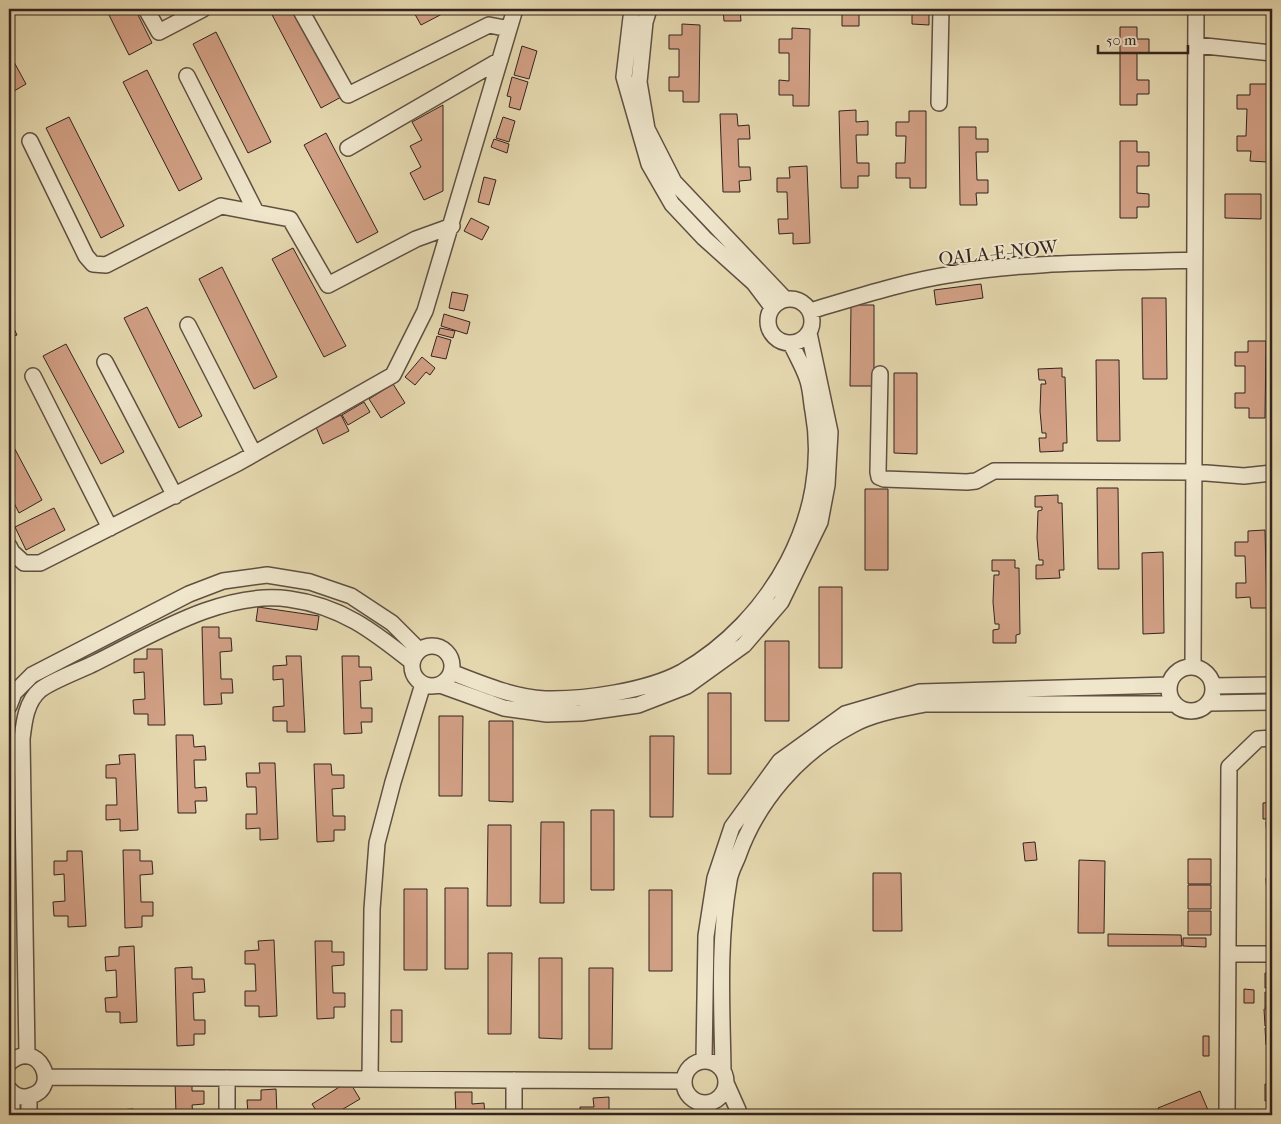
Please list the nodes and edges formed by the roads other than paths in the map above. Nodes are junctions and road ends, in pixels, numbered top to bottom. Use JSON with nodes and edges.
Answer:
{"nodes":[{"id":1,"x":146,"y":9,"type":"edge"},
{"id":2,"x":203,"y":9,"type":"edge"},
{"id":3,"x":300,"y":9,"type":"edge"},
{"id":4,"x":515,"y":9,"type":"edge"},
{"id":5,"x":632,"y":9,"type":"edge"},
{"id":6,"x":649,"y":9,"type":"edge"},
{"id":7,"x":941,"y":9,"type":"edge"},
{"id":8,"x":1196,"y":9,"type":"edge"},
{"id":9,"x":509,"y":29,"type":"junction"},
{"id":10,"x":1196,"y":44,"type":"junction"},
{"id":11,"x":1272,"y":52,"type":"edge"},
{"id":12,"x":500,"y":60,"type":"junction"},
{"id":13,"x":187,"y":76,"type":"dead end"},
{"id":14,"x":939,"y":103,"type":"dead end"},
{"id":15,"x":30,"y":141,"type":"dead end"},
{"id":16,"x":348,"y":148,"type":"dead end"},
{"id":17,"x":256,"y":212,"type":"junction"},
{"id":18,"x":452,"y":226,"type":"junction"},
{"id":19,"x":1194,"y":260,"type":"junction"},
{"id":20,"x":778,"y":303,"type":"junction"},
{"id":21,"x":810,"y":311,"type":"junction"},
{"id":22,"x":188,"y":325,"type":"dead end"},
{"id":23,"x":809,"y":333,"type":"junction"},
{"id":24,"x":791,"y":343,"type":"junction"},
{"id":25,"x":105,"y":362,"type":"dead end"},
{"id":26,"x":880,"y":374,"type":"dead end"},
{"id":27,"x":33,"y":376,"type":"dead end"},
{"id":28,"x":254,"y":454,"type":"junction"},
{"id":29,"x":1194,"y":472,"type":"junction"},
{"id":30,"x":1272,"y":473,"type":"edge"},
{"id":31,"x":175,"y":496,"type":"junction"},
{"id":32,"x":110,"y":528,"type":"junction"},
{"id":33,"x":9,"y":546,"type":"edge"},
{"id":34,"x":416,"y":656,"type":"junction"},
{"id":35,"x":1193,"y":666,"type":"junction"},
{"id":36,"x":451,"y":672,"type":"junction"},
{"id":37,"x":423,"y":684,"type":"junction"},
{"id":38,"x":440,"y":685,"type":"junction"},
{"id":39,"x":1169,"y":685,"type":"junction"},
{"id":40,"x":1272,"y":685,"type":"edge"},
{"id":41,"x":1213,"y":686,"type":"junction"},
{"id":42,"x":1272,"y":702,"type":"edge"},
{"id":43,"x":1209,"y":703,"type":"junction"},
{"id":44,"x":1174,"y":704,"type":"junction"},
{"id":45,"x":9,"y":706,"type":"edge"},
{"id":46,"x":1272,"y":738,"type":"edge"},
{"id":47,"x":1228,"y":954,"type":"junction"},
{"id":48,"x":1272,"y":954,"type":"edge"},
{"id":49,"x":9,"y":1046,"type":"edge"},
{"id":50,"x":27,"y":1056,"type":"junction"},
{"id":51,"x":704,"y":1060,"type":"junction"},
{"id":52,"x":9,"y":1063,"type":"edge"},
{"id":53,"x":46,"y":1076,"type":"junction"},
{"id":54,"x":724,"y":1077,"type":"junction"},
{"id":55,"x":227,"y":1078,"type":"junction"},
{"id":56,"x":370,"y":1078,"type":"junction"},
{"id":57,"x":514,"y":1080,"type":"junction"},
{"id":58,"x":684,"y":1081,"type":"junction"},
{"id":59,"x":10,"y":1091,"type":"edge"},
{"id":60,"x":29,"y":1097,"type":"junction"},
{"id":61,"x":12,"y":1115,"type":"edge"},
{"id":62,"x":29,"y":1115,"type":"edge"},
{"id":63,"x":226,"y":1115,"type":"edge"},
{"id":64,"x":514,"y":1115,"type":"edge"},
{"id":65,"x":737,"y":1115,"type":"edge"},
{"id":66,"x":1227,"y":1115,"type":"edge"}],
"edges":[{"from":1,"to":2,"type":"street"},
{"from":3,"to":9,"type":"street"},
{"from":4,"to":9,"type":"street"},
{"from":5,"to":20,"type":"street"},
{"from":6,"to":20,"type":"street"},
{"from":7,"to":14,"type":"street"},
{"from":8,"to":10,"type":"street"},
{"from":9,"to":12,"type":"street"},
{"from":10,"to":11,"type":"street"},
{"from":10,"to":19,"type":"street"},
{"from":12,"to":16,"type":"street"},
{"from":12,"to":18,"type":"street"},
{"from":13,"to":17,"type":"street"},
{"from":15,"to":17,"type":"street"},
{"from":17,"to":18,"type":"street"},
{"from":18,"to":28,"type":"street"},
{"from":19,"to":21,"type":"street","name":"QALA-E-NOW"},
{"from":19,"to":29,"type":"street"},
{"from":20,"to":21,"type":"street"},
{"from":20,"to":24,"type":"street"},
{"from":21,"to":23,"type":"street"},
{"from":22,"to":28,"type":"street"},
{"from":23,"to":24,"type":"street"},
{"from":23,"to":38,"type":"street"},
{"from":24,"to":36,"type":"street"},
{"from":25,"to":31,"type":"street"},
{"from":26,"to":29,"type":"street"},
{"from":27,"to":32,"type":"street"},
{"from":28,"to":31,"type":"street"},
{"from":29,"to":30,"type":"street"},
{"from":29,"to":35,"type":"street"},
{"from":31,"to":32,"type":"street"},
{"from":32,"to":33,"type":"street"},
{"from":34,"to":36,"type":"street"},
{"from":34,"to":37,"type":"street"},
{"from":34,"to":45,"type":"street"},
{"from":34,"to":50,"type":"street"},
{"from":35,"to":39,"type":"street"},
{"from":35,"to":41,"type":"street"},
{"from":36,"to":38,"type":"street"},
{"from":37,"to":38,"type":"street"},
{"from":37,"to":56,"type":"street"},
{"from":39,"to":44,"type":"street"},
{"from":39,"to":51,"type":"street"},
{"from":40,"to":41,"type":"street"},
{"from":41,"to":43,"type":"street"},
{"from":42,"to":43,"type":"street"},
{"from":43,"to":44,"type":"street"},
{"from":44,"to":54,"type":"street"},
{"from":46,"to":47,"type":"street"},
{"from":47,"to":48,"type":"street"},
{"from":47,"to":66,"type":"street"},
{"from":49,"to":52,"type":"street"},
{"from":50,"to":52,"type":"street"},
{"from":50,"to":53,"type":"street"},
{"from":51,"to":54,"type":"street"},
{"from":51,"to":58,"type":"street"},
{"from":53,"to":55,"type":"street"},
{"from":53,"to":60,"type":"street"},
{"from":54,"to":58,"type":"street"},
{"from":54,"to":65,"type":"street"},
{"from":55,"to":56,"type":"street"},
{"from":55,"to":63,"type":"street"},
{"from":56,"to":57,"type":"street"},
{"from":57,"to":58,"type":"street"},
{"from":57,"to":64,"type":"street"},
{"from":59,"to":60,"type":"street"},
{"from":59,"to":61,"type":"street"},
{"from":60,"to":62,"type":"street"}]}
